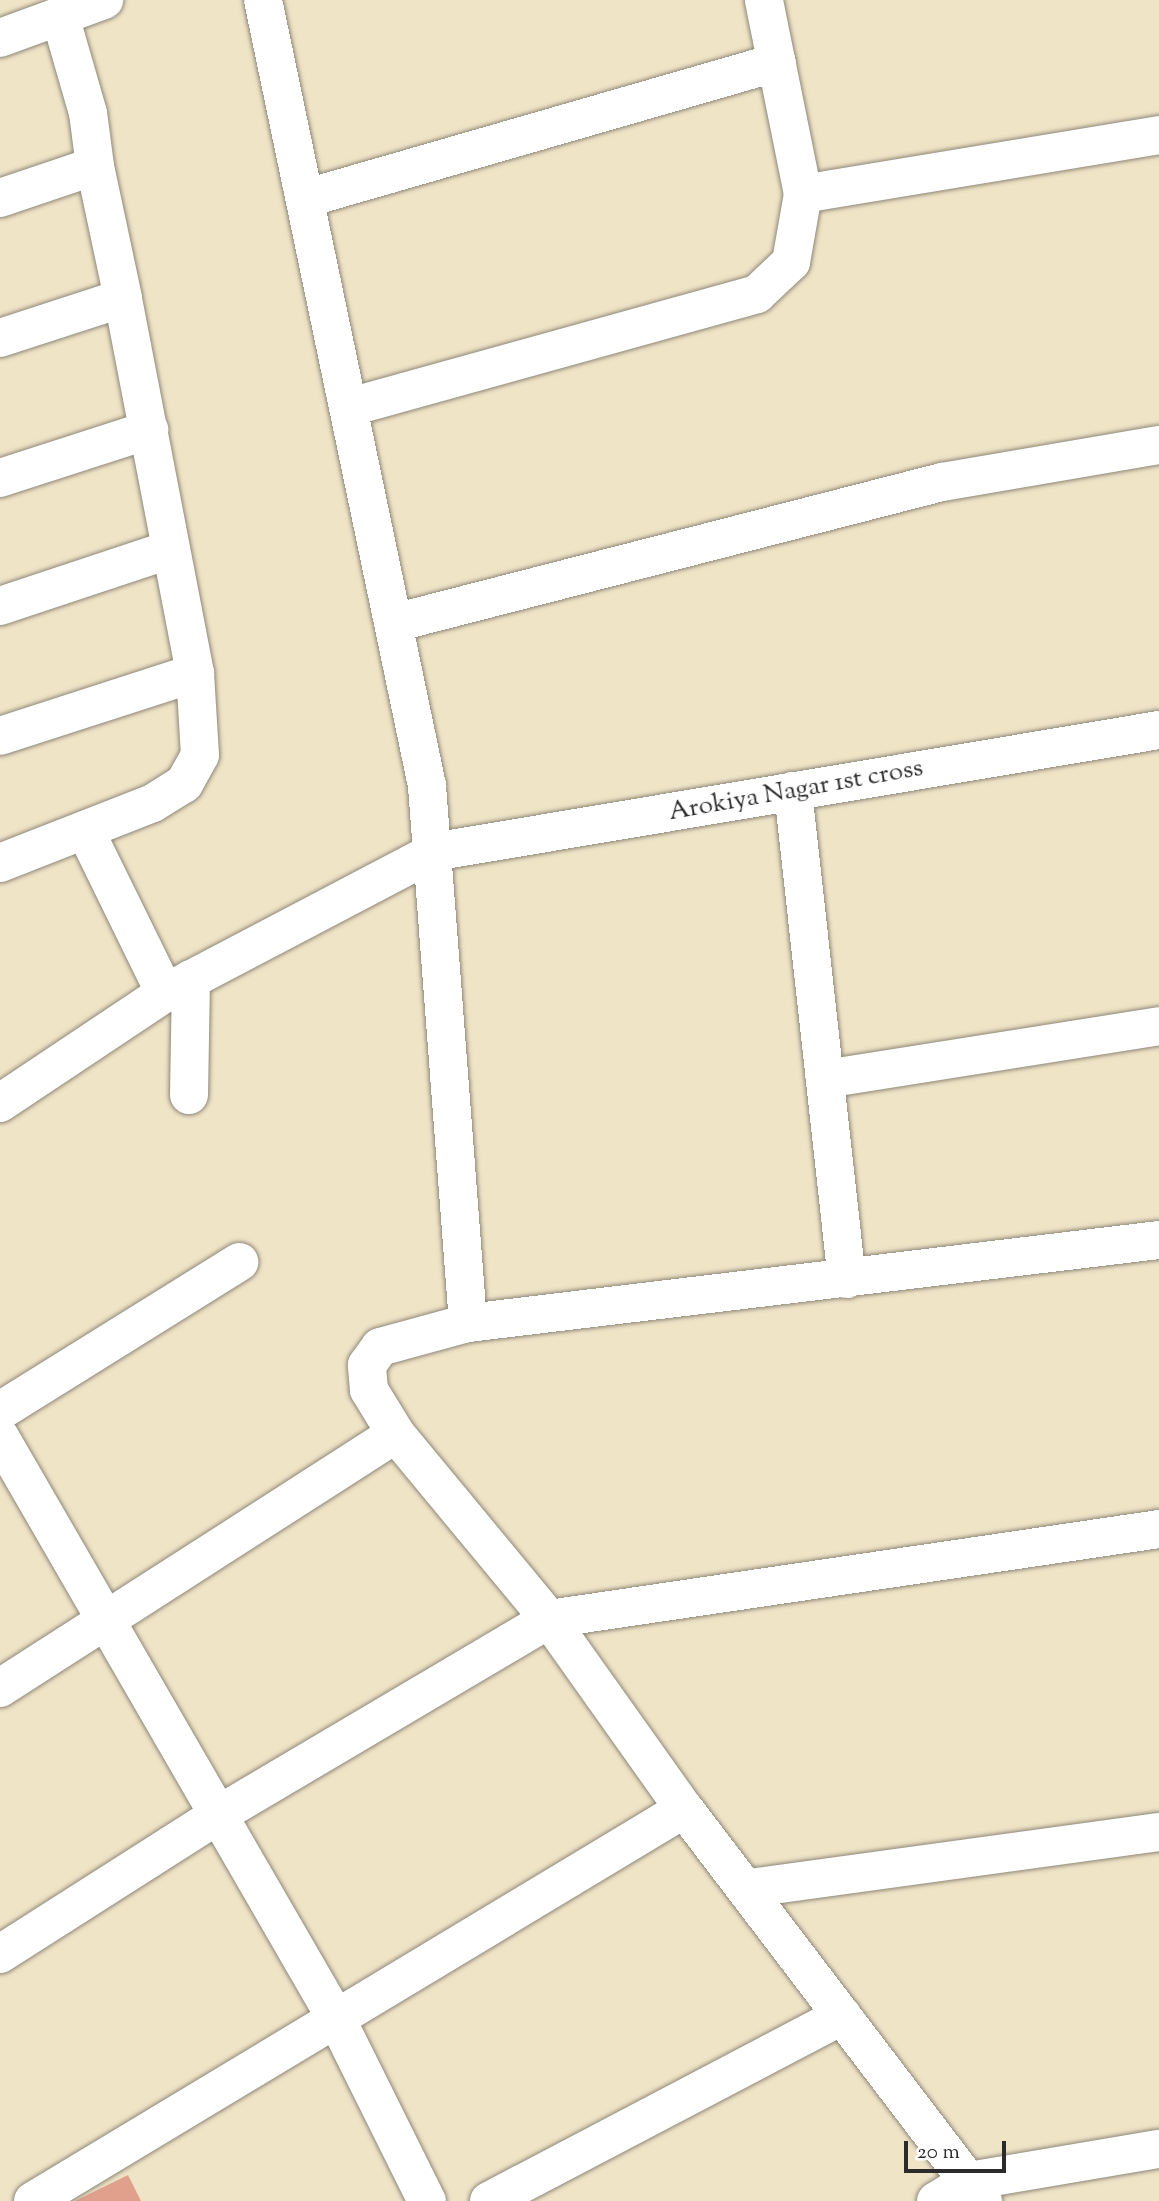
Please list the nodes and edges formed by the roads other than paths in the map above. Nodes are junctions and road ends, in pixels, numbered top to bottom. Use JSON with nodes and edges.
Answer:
{"nodes":[{"id":1,"x":104,"y":0,"type":"edge"},
{"id":2,"x":263,"y":0,"type":"edge"},
{"id":3,"x":764,"y":0,"type":"edge"},
{"id":4,"x":60,"y":16,"type":"junction"},
{"id":5,"x":0,"y":38,"type":"edge"},
{"id":6,"x":777,"y":62,"type":"junction"},
{"id":7,"x":1159,"y":135,"type":"edge"},
{"id":8,"x":95,"y":166,"type":"junction"},
{"id":9,"x":803,"y":194,"type":"junction"},
{"id":10,"x":0,"y":198,"type":"edge"},
{"id":11,"x":307,"y":198,"type":"junction"},
{"id":12,"x":123,"y":298,"type":"junction"},
{"id":13,"x":0,"y":338,"type":"edge"},
{"id":14,"x":350,"y":407,"type":"junction"},
{"id":15,"x":149,"y":430,"type":"junction"},
{"id":16,"x":1159,"y":444,"type":"edge"},
{"id":17,"x":0,"y":478,"type":"edge"},
{"id":18,"x":171,"y":549,"type":"junction"},
{"id":19,"x":0,"y":606,"type":"edge"},
{"id":20,"x":394,"y":623,"type":"junction"},
{"id":21,"x":195,"y":673,"type":"junction"},
{"id":22,"x":1159,"y":730,"type":"edge"},
{"id":23,"x":0,"y":736,"type":"edge"},
{"id":24,"x":793,"y":791,"type":"junction"},
{"id":25,"x":85,"y":830,"type":"junction"},
{"id":26,"x":433,"y":852,"type":"junction"},
{"id":27,"x":0,"y":863,"type":"edge"},
{"id":28,"x":178,"y":986,"type":"junction"},
{"id":29,"x":1159,"y":1026,"type":"edge"},
{"id":30,"x":825,"y":1079,"type":"junction"},
{"id":31,"x":189,"y":1095,"type":"dead end"},
{"id":32,"x":0,"y":1103,"type":"edge"},
{"id":33,"x":1159,"y":1240,"type":"edge"},
{"id":34,"x":239,"y":1262,"type":"dead end"},
{"id":35,"x":847,"y":1279,"type":"junction"},
{"id":36,"x":468,"y":1323,"type":"junction"},
{"id":37,"x":0,"y":1411,"type":"edge"},
{"id":38,"x":396,"y":1434,"type":"junction"},
{"id":39,"x":0,"y":1437,"type":"edge"},
{"id":40,"x":1159,"y":1529,"type":"edge"},
{"id":41,"x":549,"y":1619,"type":"junction"},
{"id":42,"x":107,"y":1623,"type":"junction"},
{"id":43,"x":0,"y":1688,"type":"edge"},
{"id":44,"x":684,"y":1809,"type":"junction"},
{"id":45,"x":218,"y":1815,"type":"junction"},
{"id":46,"x":1159,"y":1832,"type":"edge"},
{"id":47,"x":750,"y":1888,"type":"junction"},
{"id":48,"x":0,"y":1954,"type":"edge"},
{"id":49,"x":842,"y":2016,"type":"junction"},
{"id":50,"x":338,"y":2022,"type":"junction"},
{"id":51,"x":1159,"y":2149,"type":"edge"},
{"id":52,"x":976,"y":2191,"type":"edge"},
{"id":53,"x":33,"y":2201,"type":"edge"},
{"id":54,"x":427,"y":2201,"type":"edge"},
{"id":55,"x":489,"y":2201,"type":"edge"},
{"id":56,"x":936,"y":2201,"type":"edge"}],
"edges":[{"from":1,"to":4,"type":"street"},
{"from":2,"to":11,"type":"street"},
{"from":3,"to":6,"type":"street"},
{"from":4,"to":5,"type":"street"},
{"from":4,"to":8,"type":"street"},
{"from":6,"to":9,"type":"street"},
{"from":6,"to":11,"type":"street"},
{"from":7,"to":9,"type":"street"},
{"from":8,"to":10,"type":"street"},
{"from":8,"to":12,"type":"street"},
{"from":9,"to":14,"type":"street"},
{"from":11,"to":14,"type":"street"},
{"from":12,"to":13,"type":"street"},
{"from":12,"to":15,"type":"street"},
{"from":14,"to":20,"type":"street"},
{"from":15,"to":17,"type":"street"},
{"from":15,"to":18,"type":"street"},
{"from":16,"to":20,"type":"street"},
{"from":18,"to":19,"type":"street"},
{"from":18,"to":21,"type":"street"},
{"from":20,"to":26,"type":"street"},
{"from":21,"to":23,"type":"street"},
{"from":21,"to":25,"type":"street"},
{"from":22,"to":24,"type":"street","name":"Arokiya Nagar 1st cross"},
{"from":24,"to":26,"type":"street","name":"Arokiya Nagar 1st cross"},
{"from":24,"to":30,"type":"street"},
{"from":25,"to":27,"type":"street"},
{"from":25,"to":28,"type":"street"},
{"from":26,"to":28,"type":"street","name":"Arokiya Nagar 1st cross"},
{"from":26,"to":36,"type":"street"},
{"from":28,"to":31,"type":"street"},
{"from":28,"to":32,"type":"street","name":"Arokiya Nagar 1st cross"},
{"from":29,"to":30,"type":"street"},
{"from":30,"to":35,"type":"street"},
{"from":33,"to":35,"type":"street"},
{"from":34,"to":37,"type":"street"},
{"from":35,"to":36,"type":"street"},
{"from":36,"to":38,"type":"street"},
{"from":38,"to":41,"type":"street"},
{"from":38,"to":42,"type":"street"},
{"from":39,"to":42,"type":"street"},
{"from":40,"to":41,"type":"street"},
{"from":41,"to":44,"type":"street"},
{"from":41,"to":45,"type":"street"},
{"from":42,"to":43,"type":"street"},
{"from":42,"to":45,"type":"street"},
{"from":44,"to":47,"type":"street"},
{"from":44,"to":50,"type":"street"},
{"from":45,"to":48,"type":"street"},
{"from":45,"to":50,"type":"street"},
{"from":46,"to":47,"type":"street"},
{"from":47,"to":49,"type":"street"},
{"from":49,"to":52,"type":"street"},
{"from":49,"to":55,"type":"street"},
{"from":50,"to":53,"type":"street"},
{"from":50,"to":54,"type":"street"},
{"from":51,"to":52,"type":"street"},
{"from":52,"to":56,"type":"street"}]}
